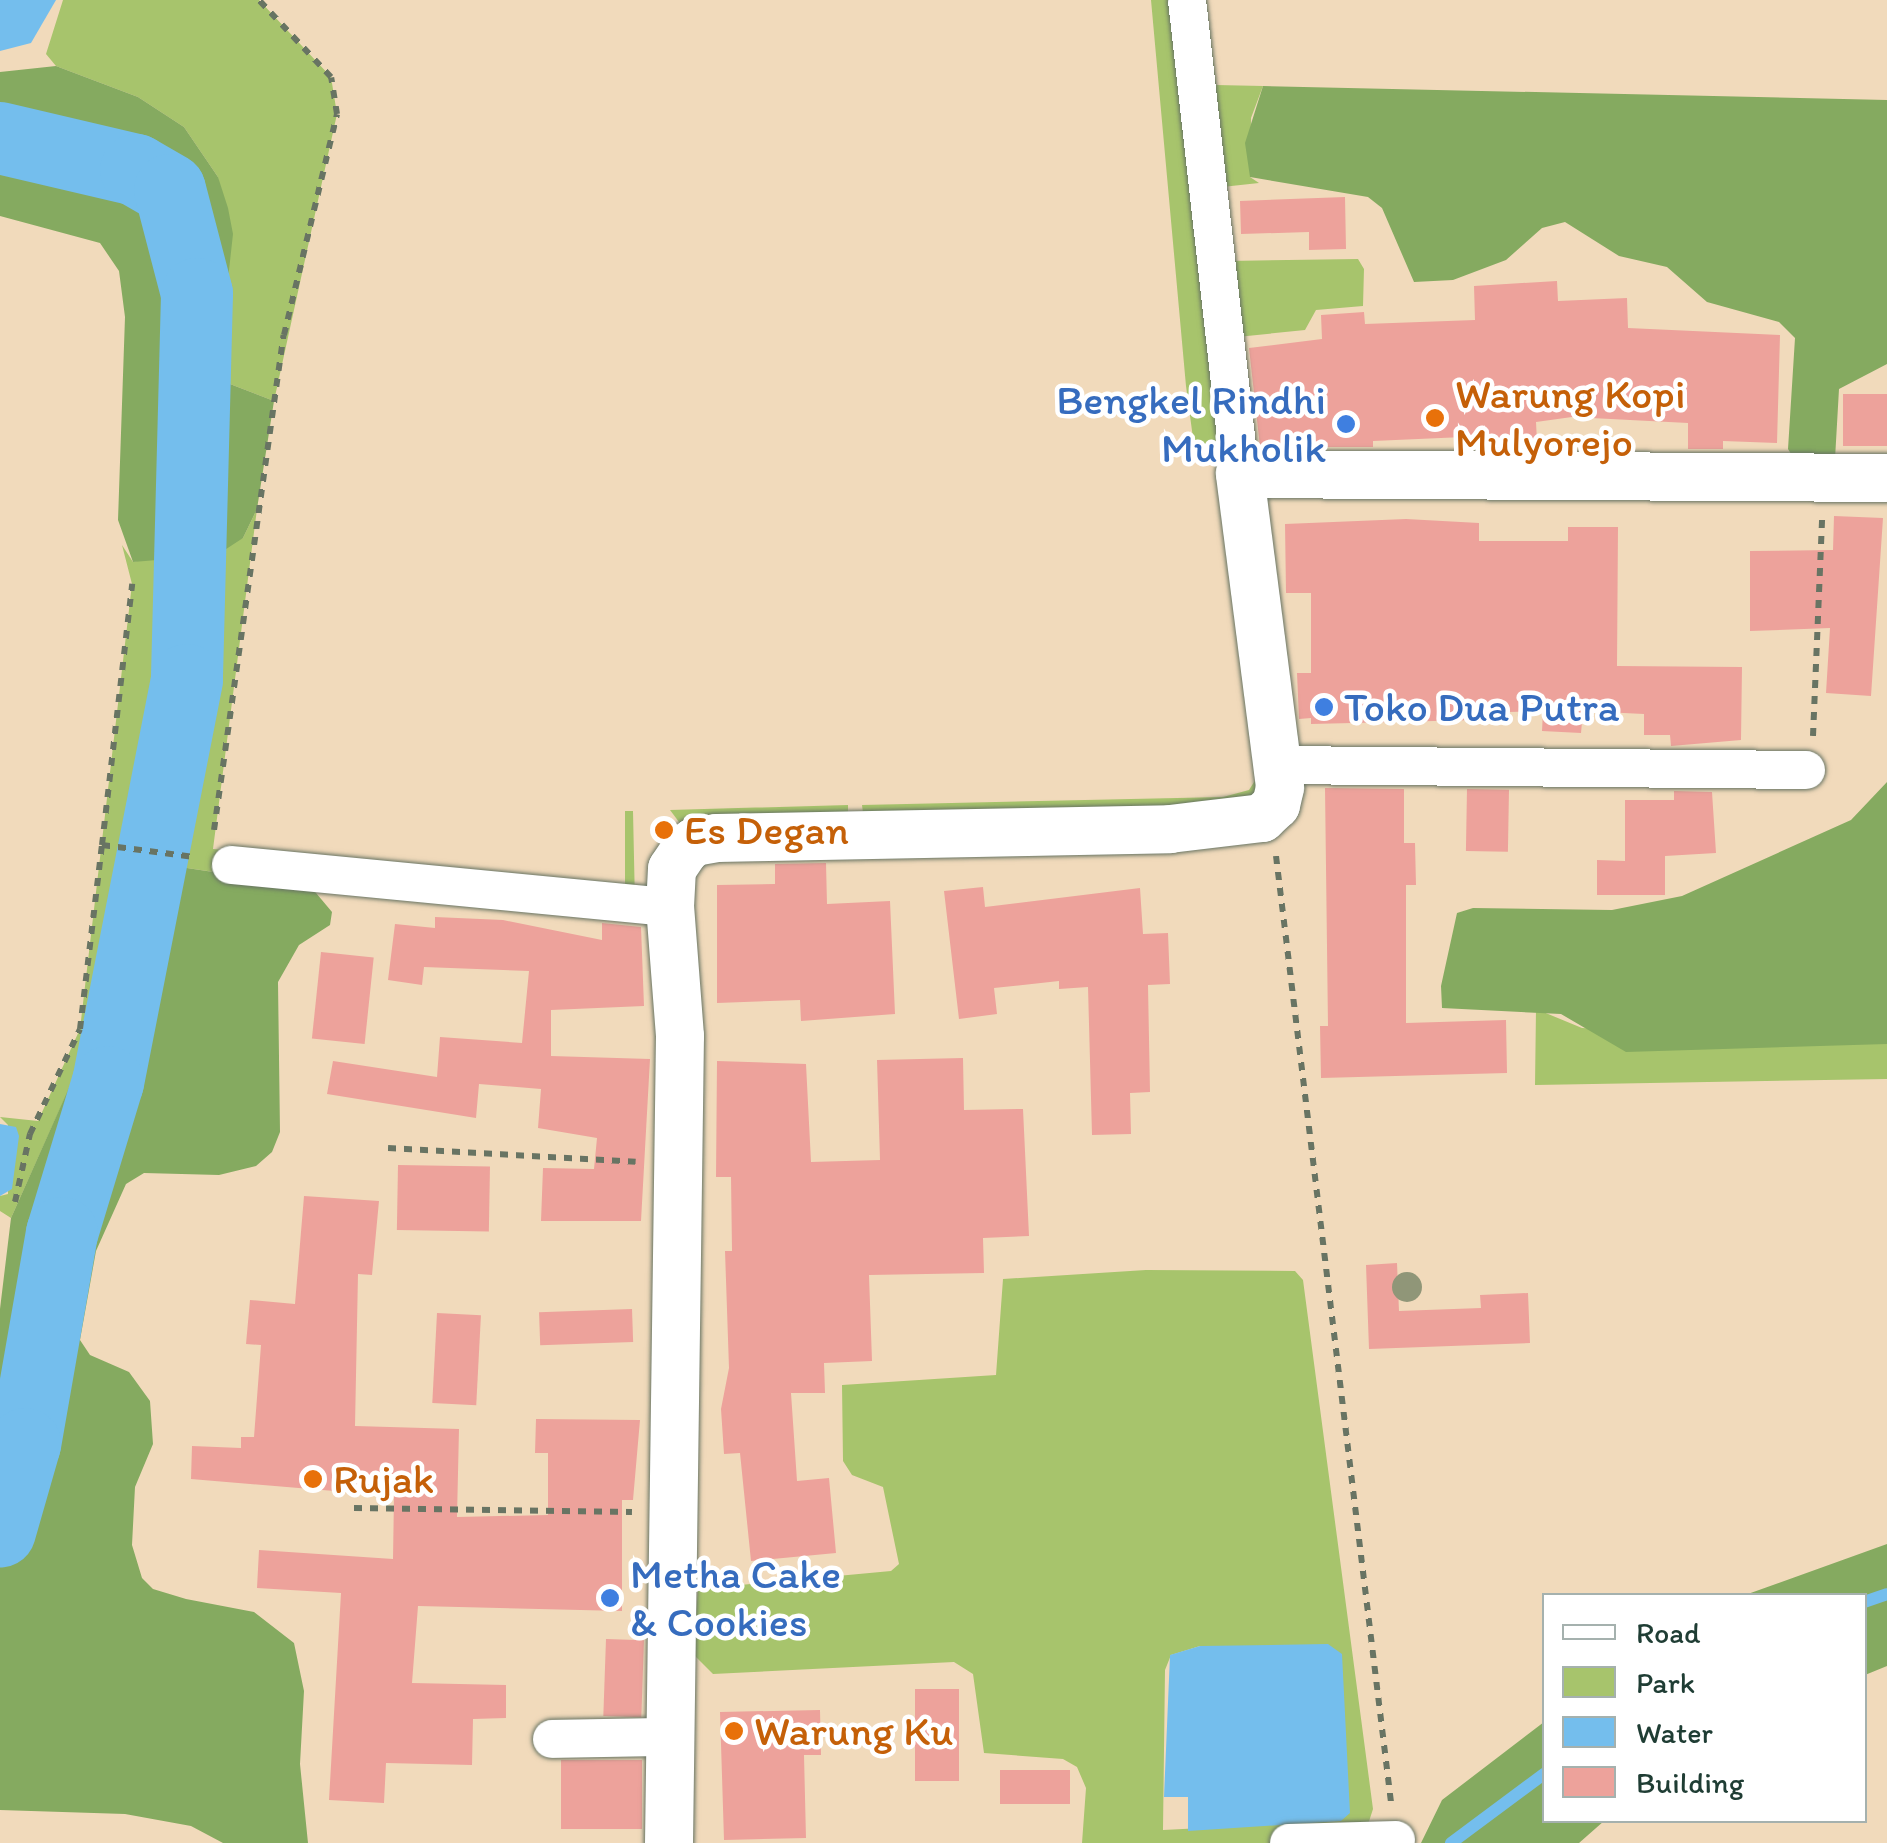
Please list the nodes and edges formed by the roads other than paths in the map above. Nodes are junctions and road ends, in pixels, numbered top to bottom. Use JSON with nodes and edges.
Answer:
{"nodes":[{"id":1,"x":1187,"y":0,"type":"edge"},
{"id":2,"x":1240,"y":474,"type":"junction"},
{"id":3,"x":1887,"y":478,"type":"edge"},
{"id":4,"x":1276,"y":765,"type":"junction"},
{"id":5,"x":1806,"y":770,"type":"road end"},
{"id":6,"x":221,"y":857,"type":"road end"},
{"id":7,"x":670,"y":907,"type":"junction"},
{"id":8,"x":670,"y":1737,"type":"junction"},
{"id":9,"x":552,"y":1738,"type":"dead end"},
{"id":10,"x":1396,"y":1840,"type":"road end"},
{"id":11,"x":669,"y":1843,"type":"edge"},
{"id":12,"x":1288,"y":1843,"type":"edge"}],
"edges":[{"from":1,"to":2,"type":"street"},
{"from":2,"to":3,"type":"street"},
{"from":2,"to":4,"type":"street"},
{"from":4,"to":5,"type":"street"},
{"from":4,"to":7,"type":"street"},
{"from":6,"to":7,"type":"street"},
{"from":7,"to":8,"type":"street"},
{"from":8,"to":9,"type":"street"},
{"from":8,"to":11,"type":"street"},
{"from":10,"to":12,"type":"street"}]}
